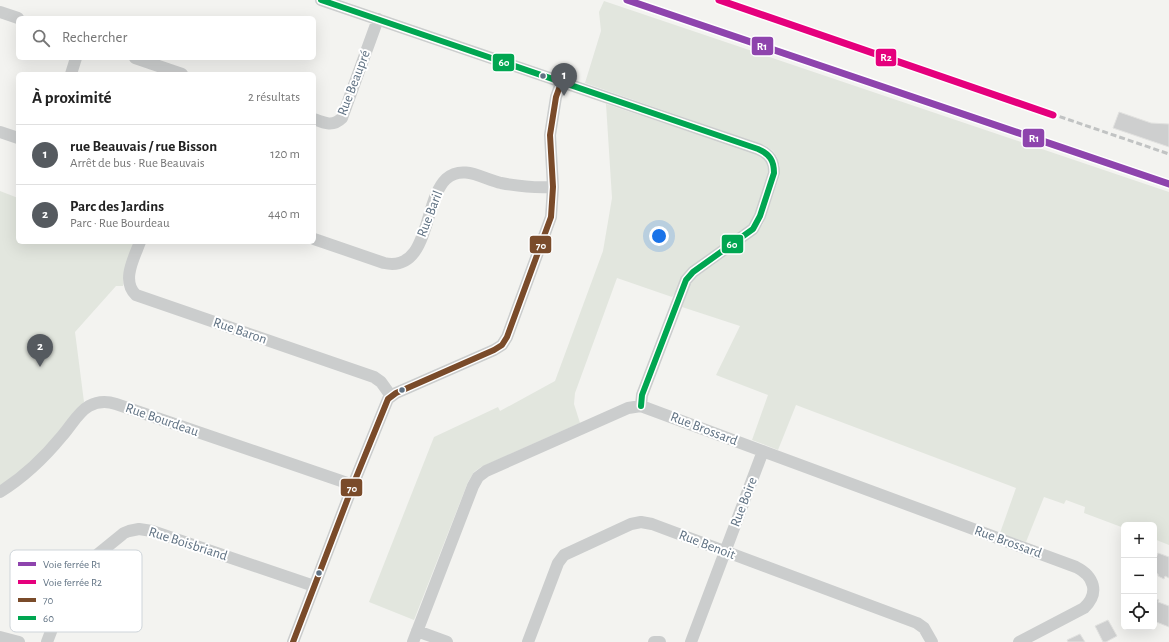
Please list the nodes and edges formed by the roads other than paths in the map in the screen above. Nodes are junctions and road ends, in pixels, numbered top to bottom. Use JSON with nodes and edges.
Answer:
{"nodes":[{"id":1,"x":321,"y":0,"type":"edge"},
{"id":2,"x":0,"y":12,"type":"edge"},
{"id":3,"x":16,"y":17,"type":"edge"},
{"id":4,"x":378,"y":19,"type":"junction"},
{"id":5,"x":75,"y":60,"type":"edge"},
{"id":6,"x":141,"y":60,"type":"edge"},
{"id":7,"x":72,"y":72,"type":"edge"},
{"id":8,"x":176,"y":72,"type":"edge"},
{"id":9,"x":561,"y":83,"type":"junction"},
{"id":10,"x":316,"y":120,"type":"edge"},
{"id":11,"x":0,"y":132,"type":"edge"},
{"id":12,"x":16,"y":137,"type":"edge"},
{"id":13,"x":553,"y":187,"type":"junction"},
{"id":14,"x":316,"y":240,"type":"edge"},
{"id":15,"x":139,"y":244,"type":"edge"},
{"id":16,"x":391,"y":396,"type":"junction"},
{"id":17,"x":641,"y":406,"type":"junction"},
{"id":18,"x":763,"y":451,"type":"junction"},
{"id":19,"x":353,"y":485,"type":"junction"},
{"id":20,"x":0,"y":492,"type":"edge"},
{"id":21,"x":103,"y":550,"type":"edge"},
{"id":22,"x":725,"y":551,"type":"junction"},
{"id":23,"x":314,"y":586,"type":"junction"},
{"id":24,"x":417,"y":630,"type":"junction"},
{"id":25,"x":51,"y":632,"type":"edge"},
{"id":26,"x":0,"y":637,"type":"edge"},
{"id":27,"x":18,"y":642,"type":"edge"},
{"id":28,"x":47,"y":642,"type":"edge"},
{"id":29,"x":293,"y":642,"type":"edge"},
{"id":30,"x":413,"y":642,"type":"edge"},
{"id":31,"x":447,"y":642,"type":"edge"},
{"id":32,"x":528,"y":642,"type":"edge"},
{"id":33,"x":654,"y":642,"type":"edge"},
{"id":34,"x":660,"y":642,"type":"edge"},
{"id":35,"x":691,"y":642,"type":"edge"},
{"id":36,"x":932,"y":642,"type":"edge"},
{"id":37,"x":1019,"y":642,"type":"edge"}],
"edges":[{"from":1,"to":4,"type":"street"},
{"from":2,"to":3,"type":"street"},
{"from":4,"to":9,"type":"street"},
{"from":4,"to":10,"type":"street","name":"Rue Beaupré"},
{"from":5,"to":7,"type":"street"},
{"from":6,"to":8,"type":"street"},
{"from":9,"to":13,"type":"street"},
{"from":9,"to":17,"type":"street"},
{"from":11,"to":12,"type":"street"},
{"from":13,"to":14,"type":"street","name":"Rue Baril"},
{"from":13,"to":16,"type":"street"},
{"from":15,"to":16,"type":"street","name":"Rue Baron"},
{"from":16,"to":19,"type":"street"},
{"from":17,"to":18,"type":"street","name":"Rue Brossard"},
{"from":17,"to":24,"type":"street"},
{"from":18,"to":22,"type":"street","name":"Rue Boire"},
{"from":18,"to":37,"type":"street","name":"Rue Brossard"},
{"from":19,"to":20,"type":"street","name":"Rue Bourdeau"},
{"from":19,"to":23,"type":"street"},
{"from":21,"to":23,"type":"street","name":"Rue Boisbriand"},
{"from":22,"to":32,"type":"street","name":"Rue Benoit"},
{"from":22,"to":35,"type":"street","name":"Rue Boire"},
{"from":22,"to":36,"type":"street","name":"Rue Benoit"},
{"from":23,"to":29,"type":"street"},
{"from":24,"to":30,"type":"street"},
{"from":24,"to":31,"type":"street"},
{"from":25,"to":28,"type":"street","name":"Rue Boisbriand"},
{"from":26,"to":27,"type":"street"},
{"from":33,"to":34,"type":"street"}]}
